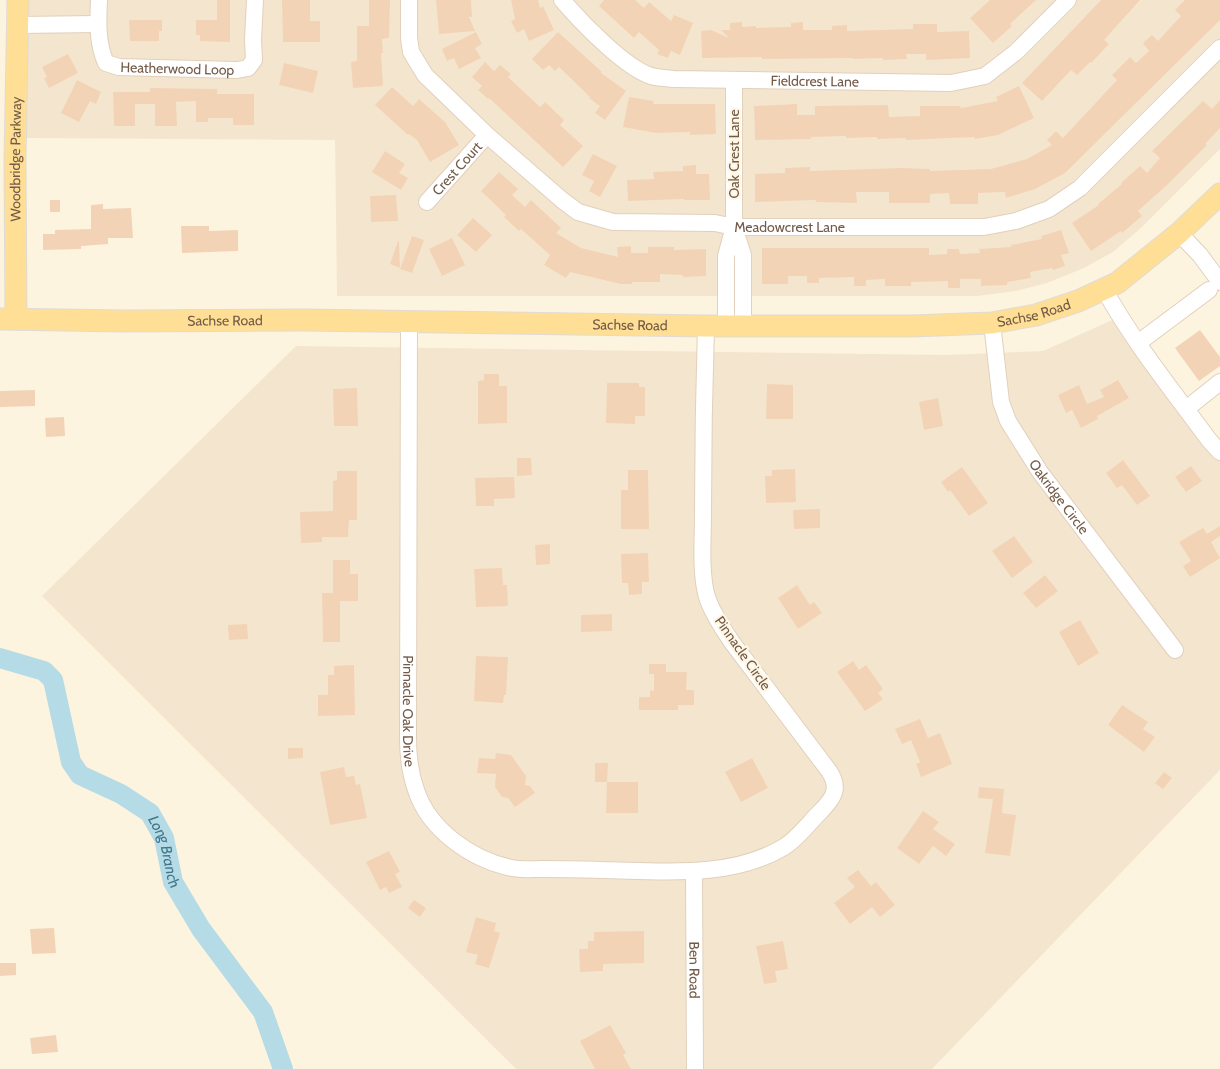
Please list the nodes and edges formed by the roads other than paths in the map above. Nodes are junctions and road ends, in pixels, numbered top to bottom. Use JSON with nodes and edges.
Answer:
{"nodes":[{"id":1,"x":18,"y":0,"type":"edge"},
{"id":2,"x":99,"y":0,"type":"edge"},
{"id":3,"x":255,"y":0,"type":"edge"},
{"id":4,"x":409,"y":0,"type":"edge"},
{"id":5,"x":562,"y":0,"type":"edge"},
{"id":6,"x":1068,"y":0,"type":"edge"},
{"id":7,"x":98,"y":24,"type":"junction"},
{"id":8,"x":18,"y":25,"type":"junction"},
{"id":9,"x":1220,"y":48,"type":"edge"},
{"id":10,"x":734,"y":81,"type":"junction"},
{"id":11,"x":487,"y":135,"type":"junction"},
{"id":12,"x":1220,"y":194,"type":"edge"},
{"id":13,"x":427,"y":202,"type":"dead end"},
{"id":14,"x":734,"y":227,"type":"junction"},
{"id":15,"x":1179,"y":233,"type":"junction"},
{"id":16,"x":1214,"y":286,"type":"edge"},
{"id":17,"x":1104,"y":289,"type":"junction"},
{"id":18,"x":8,"y":319,"type":"edge"},
{"id":19,"x":409,"y":321,"type":"junction"},
{"id":20,"x":992,"y":323,"type":"junction"},
{"id":21,"x":725,"y":326,"type":"junction"},
{"id":22,"x":1138,"y":343,"type":"junction"},
{"id":23,"x":1220,"y":382,"type":"edge"},
{"id":24,"x":1186,"y":409,"type":"junction"},
{"id":25,"x":1219,"y":449,"type":"edge"},
{"id":26,"x":1175,"y":650,"type":"dead end"},
{"id":27,"x":694,"y":872,"type":"junction"},
{"id":28,"x":695,"y":1069,"type":"edge"}],
"edges":[{"from":1,"to":8,"type":"main road","name":"Woodbridge Parkway"},
{"from":2,"to":7,"type":"street"},
{"from":3,"to":7,"type":"street","name":"Heatherwood Loop"},
{"from":4,"to":11,"type":"street","name":"Meadowcrest Lane"},
{"from":5,"to":10,"type":"street","name":"Fieldcrest Lane"},
{"from":6,"to":10,"type":"street","name":"Fieldcrest Lane"},
{"from":7,"to":8,"type":"street"},
{"from":8,"to":18,"type":"main road","name":"Woodbridge Parkway"},
{"from":9,"to":14,"type":"street","name":"Meadowcrest Lane"},
{"from":10,"to":14,"type":"street","name":"Oak Crest Lane"},
{"from":11,"to":13,"type":"street","name":"Crest Court"},
{"from":11,"to":14,"type":"street","name":"Meadowcrest Lane"},
{"from":12,"to":15,"type":"main road","name":"Sachse Road"},
{"from":14,"to":21,"type":"street","name":"Oak Crest Lane"},
{"from":15,"to":16,"type":"street"},
{"from":15,"to":17,"type":"main road","name":"Sachse Road"},
{"from":16,"to":22,"type":"street"},
{"from":17,"to":20,"type":"main road","name":"Sachse Road"},
{"from":17,"to":22,"type":"street"},
{"from":18,"to":19,"type":"main road","name":"Sachse Road"},
{"from":19,"to":21,"type":"main road","name":"Sachse Road"},
{"from":19,"to":27,"type":"street","name":"Pinnacle Oak Drive"},
{"from":20,"to":21,"type":"main road","name":"Sachse Road"},
{"from":20,"to":26,"type":"street","name":"Oakridge Circle"},
{"from":21,"to":27,"type":"street","name":"Pinnacle Circle"},
{"from":22,"to":24,"type":"street"},
{"from":23,"to":24,"type":"street"},
{"from":24,"to":25,"type":"street"},
{"from":27,"to":28,"type":"street","name":"Ben Road"}]}
